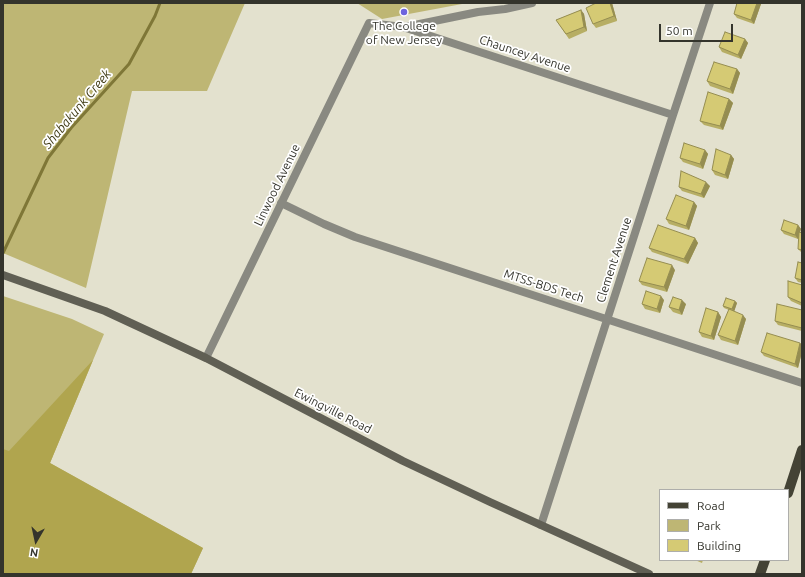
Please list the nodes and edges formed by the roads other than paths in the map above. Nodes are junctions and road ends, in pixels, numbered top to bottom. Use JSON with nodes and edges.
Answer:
{"nodes":[{"id":1,"x":532,"y":3,"type":"edge"},
{"id":2,"x":710,"y":3,"type":"edge"},
{"id":3,"x":369,"y":23,"type":"joint"},
{"id":4,"x":403,"y":27,"type":"junction"},
{"id":5,"x":673,"y":115,"type":"junction"},
{"id":6,"x":281,"y":203,"type":"junction"},
{"id":7,"x":7,"y":277,"type":"edge"},
{"id":8,"x":607,"y":319,"type":"junction"},
{"id":9,"x":206,"y":358,"type":"junction"},
{"id":10,"x":802,"y":383,"type":"edge"},
{"id":11,"x":802,"y":450,"type":"edge"},
{"id":12,"x":789,"y":491,"type":"edge"},
{"id":13,"x":541,"y":525,"type":"junction"},
{"id":14,"x":765,"y":561,"type":"edge"},
{"id":15,"x":650,"y":574,"type":"edge"},
{"id":16,"x":760,"y":574,"type":"edge"}],
"edges":[{"from":1,"to":4,"type":"street"},
{"from":2,"to":5,"type":"street","name":"Clement Avenue"},
{"from":3,"to":4,"type":"street","name":"Chauncey Avenue"},
{"from":3,"to":6,"type":"street","name":"Linwood Avenue"},
{"from":4,"to":5,"type":"street","name":"Chauncey Avenue"},
{"from":5,"to":8,"type":"street","name":"Clement Avenue"},
{"from":6,"to":8,"type":"street","name":"MTSS-BDS Tech"},
{"from":6,"to":9,"type":"street","name":"Linwood Avenue"},
{"from":7,"to":9,"type":"main road","name":"Ewingville Road"},
{"from":8,"to":10,"type":"street","name":"MTSS-BDS Tech"},
{"from":8,"to":13,"type":"street","name":"Clement Avenue"},
{"from":9,"to":13,"type":"main road","name":"Ewingville Road"},
{"from":11,"to":12,"type":"main road"},
{"from":13,"to":15,"type":"main road","name":"Ewingville Road"},
{"from":14,"to":16,"type":"main road"}]}
